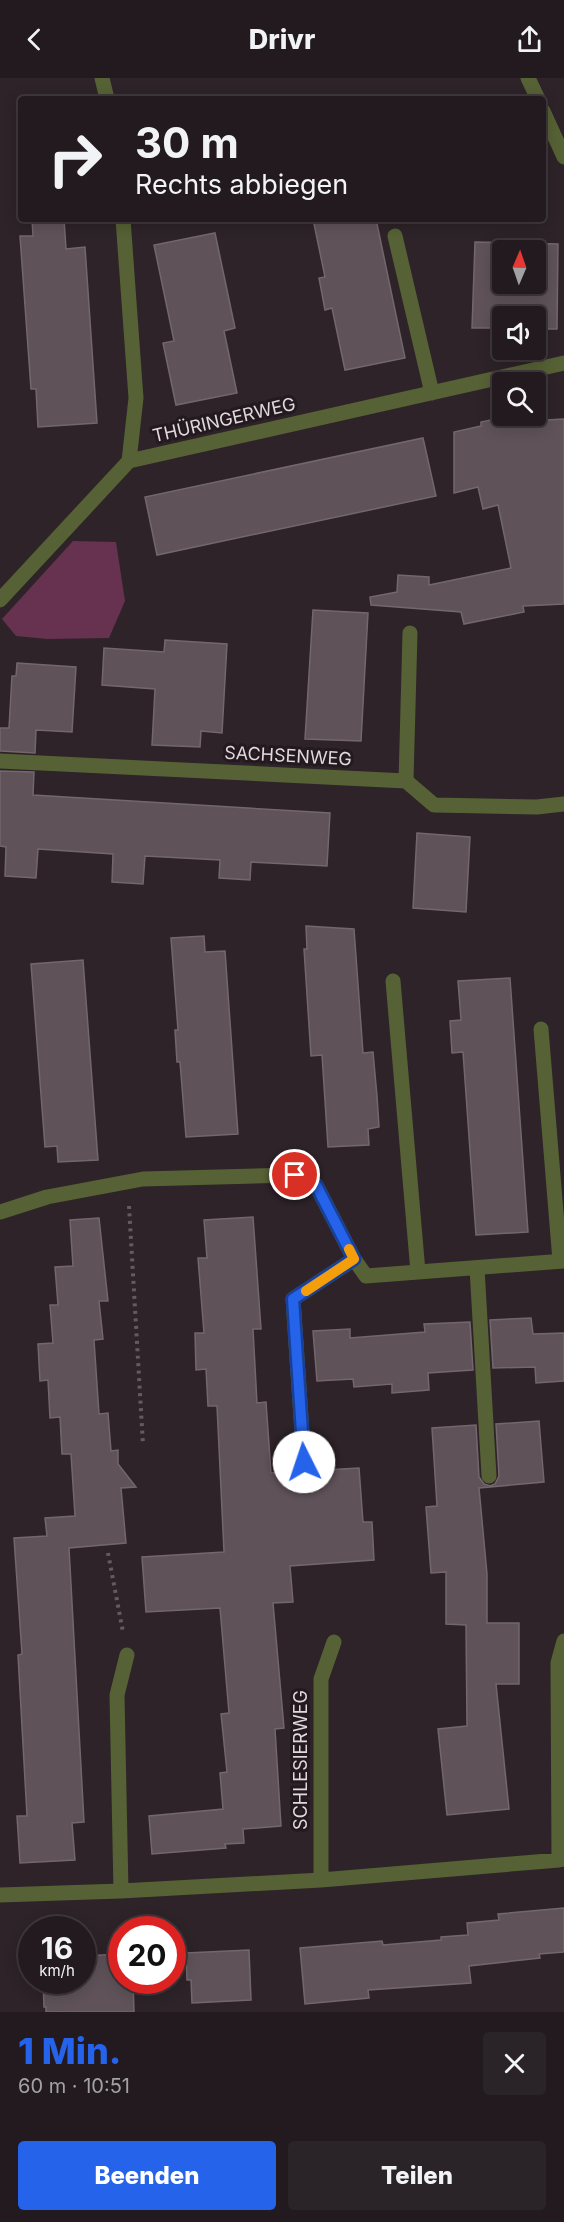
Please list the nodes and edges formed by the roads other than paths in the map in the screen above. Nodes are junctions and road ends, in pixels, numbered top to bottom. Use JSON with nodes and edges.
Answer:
{"nodes":[{"id":1,"x":102,"y":78,"type":"edge"},
{"id":2,"x":528,"y":78,"type":"edge"},
{"id":3,"x":106,"y":96,"type":"edge"},
{"id":4,"x":536,"y":96,"type":"edge"},
{"id":5,"x":546,"y":118,"type":"edge"},
{"id":6,"x":564,"y":157,"type":"edge"},
{"id":7,"x":123,"y":222,"type":"edge"},
{"id":8,"x":394,"y":236,"type":"dead end"},
{"id":9,"x":564,"y":363,"type":"edge"},
{"id":10,"x":432,"y":393,"type":"junction"},
{"id":11,"x":129,"y":461,"type":"junction"},
{"id":12,"x":0,"y":600,"type":"edge"},
{"id":13,"x":410,"y":633,"type":"dead end"},
{"id":14,"x":0,"y":761,"type":"edge"},
{"id":15,"x":406,"y":781,"type":"junction"},
{"id":16,"x":564,"y":804,"type":"edge"},
{"id":17,"x":393,"y":981,"type":"dead end"},
{"id":18,"x":541,"y":1029,"type":"dead end"},
{"id":19,"x":0,"y":1212,"type":"edge"},
{"id":20,"x":354,"y":1259,"type":"junction"},
{"id":21,"x":562,"y":1261,"type":"edge"},
{"id":22,"x":477,"y":1268,"type":"junction"},
{"id":23,"x":418,"y":1272,"type":"junction"},
{"id":24,"x":304,"y":1462,"type":"dead end"},
{"id":25,"x":489,"y":1476,"type":"dead end"},
{"id":26,"x":564,"y":1641,"type":"edge"},
{"id":27,"x":334,"y":1642,"type":"dead end"},
{"id":28,"x":127,"y":1655,"type":"road end"},
{"id":29,"x":562,"y":1859,"type":"edge"},
{"id":30,"x":321,"y":1880,"type":"junction"},
{"id":31,"x":121,"y":1891,"type":"junction"},
{"id":32,"x":0,"y":1895,"type":"edge"}],
"edges":[{"from":1,"to":3,"type":"street"},
{"from":2,"to":4,"type":"street"},
{"from":5,"to":6,"type":"street"},
{"from":7,"to":11,"type":"street","name":"THÜRINGERWEG"},
{"from":8,"to":10,"type":"street"},
{"from":9,"to":10,"type":"street","name":"THÜRINGERWEG"},
{"from":10,"to":11,"type":"street","name":"THÜRINGERWEG"},
{"from":11,"to":12,"type":"street"},
{"from":13,"to":15,"type":"street"},
{"from":14,"to":15,"type":"street","name":"SACHSENWEG"},
{"from":15,"to":16,"type":"street"},
{"from":17,"to":23,"type":"street"},
{"from":18,"to":21,"type":"street"},
{"from":19,"to":20,"type":"street"},
{"from":20,"to":23,"type":"street"},
{"from":20,"to":24,"type":"street"},
{"from":21,"to":22,"type":"street"},
{"from":22,"to":23,"type":"street"},
{"from":22,"to":25,"type":"street"},
{"from":26,"to":29,"type":"street"},
{"from":27,"to":30,"type":"street","name":"SCHLESIERWEG"},
{"from":28,"to":31,"type":"street"},
{"from":29,"to":30,"type":"street"},
{"from":30,"to":31,"type":"street"},
{"from":31,"to":32,"type":"street"}]}
